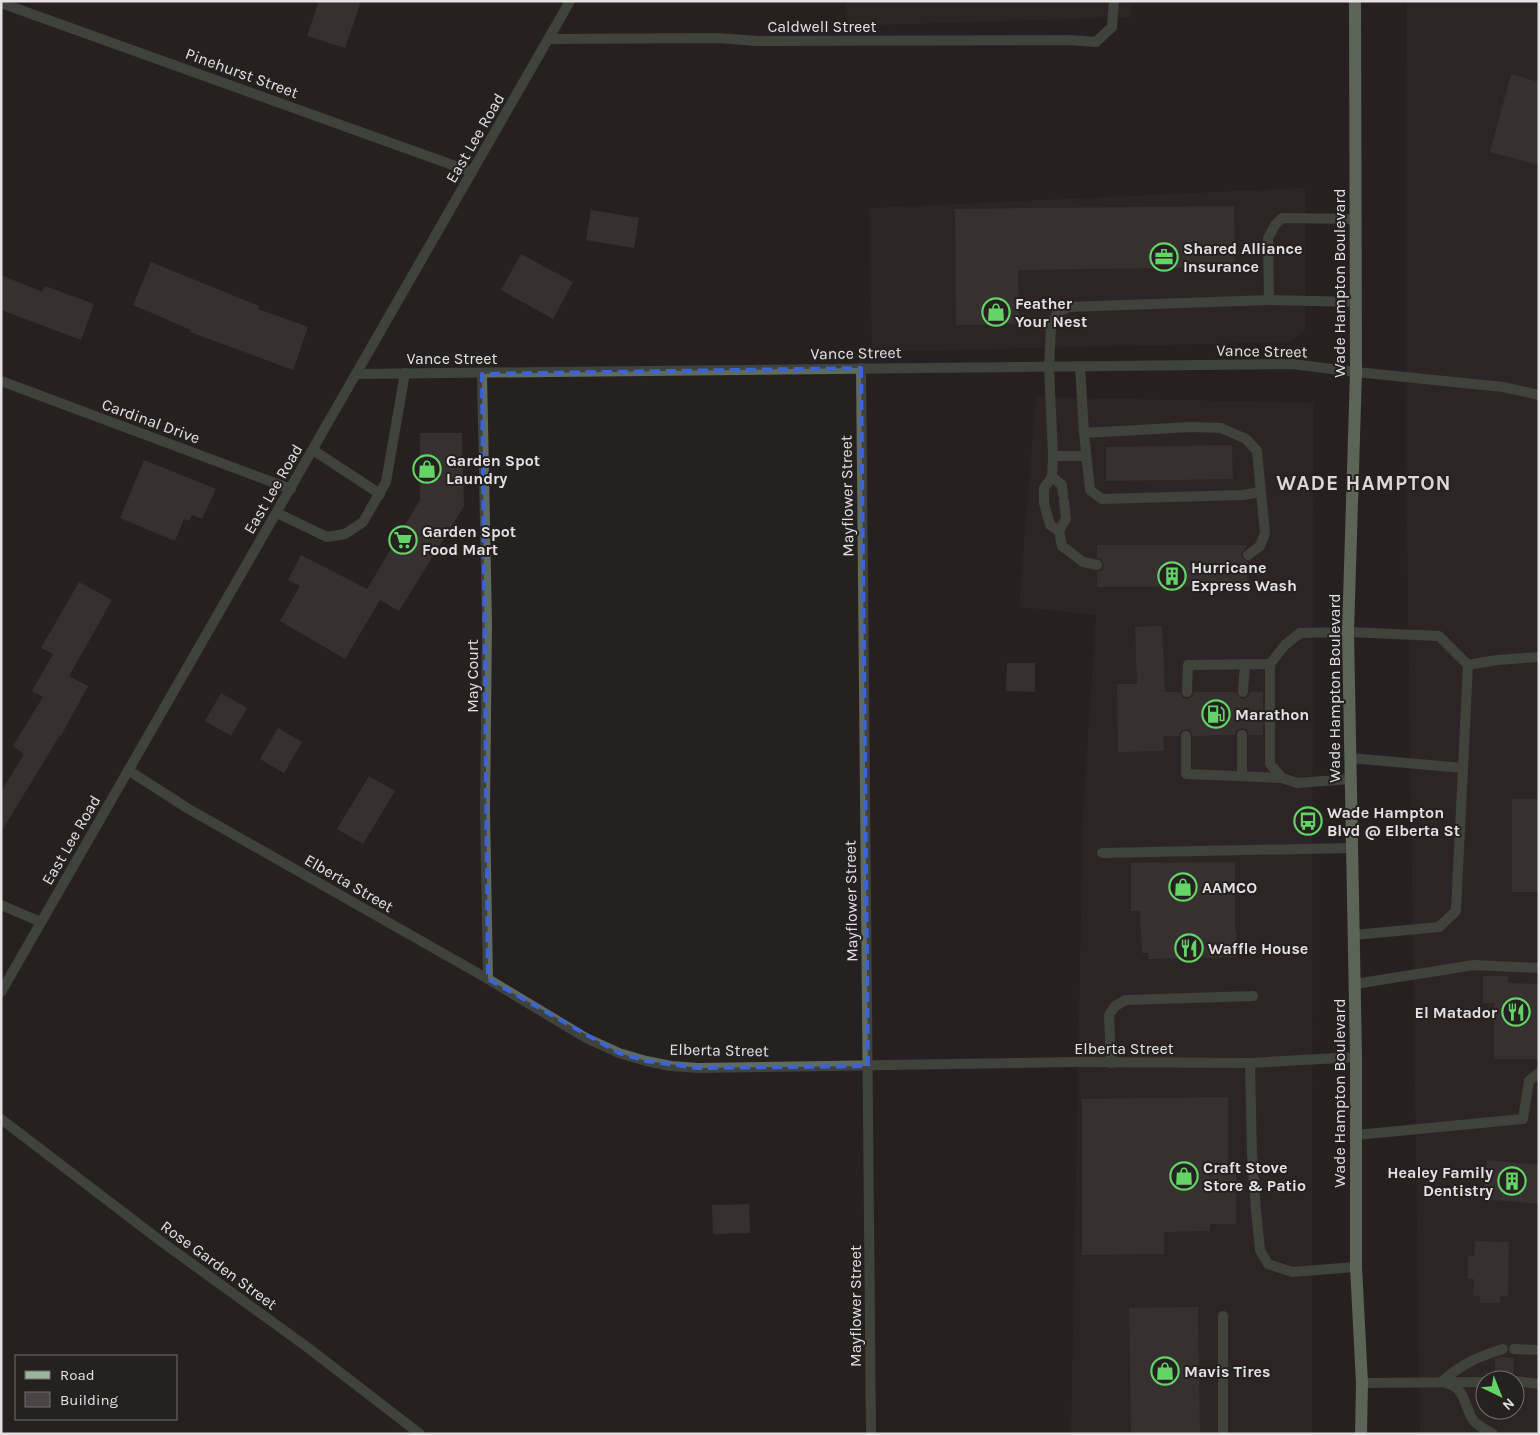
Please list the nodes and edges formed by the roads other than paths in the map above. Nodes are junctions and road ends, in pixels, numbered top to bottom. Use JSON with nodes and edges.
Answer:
{"nodes":[{"id":1,"x":570,"y":1,"type":"edge"},
{"id":2,"x":1114,"y":1,"type":"edge"},
{"id":3,"x":1355,"y":1,"type":"edge"},
{"id":4,"x":1,"y":3,"type":"edge"},
{"id":5,"x":549,"y":39,"type":"junction"},
{"id":6,"x":472,"y":172,"type":"junction"},
{"id":7,"x":1356,"y":219,"type":"junction"},
{"id":8,"x":1269,"y":300,"type":"junction"},
{"id":9,"x":1356,"y":302,"type":"junction"},
{"id":10,"x":1080,"y":366,"type":"junction"},
{"id":11,"x":1049,"y":367,"type":"junction"},
{"id":12,"x":861,"y":368,"type":"junction"},
{"id":13,"x":1356,"y":372,"type":"junction"},
{"id":14,"x":405,"y":373,"type":"junction"},
{"id":15,"x":357,"y":374,"type":"junction"},
{"id":16,"x":482,"y":374,"type":"junction"},
{"id":17,"x":1,"y":381,"type":"edge"},
{"id":18,"x":1539,"y":395,"type":"edge"},
{"id":19,"x":1084,"y":433,"type":"junction"},
{"id":20,"x":313,"y":450,"type":"junction"},
{"id":21,"x":1053,"y":456,"type":"junction"},
{"id":22,"x":1086,"y":456,"type":"junction"},
{"id":23,"x":1052,"y":477,"type":"junction"},
{"id":24,"x":291,"y":489,"type":"junction"},
{"id":25,"x":1260,"y":492,"type":"junction"},
{"id":26,"x":380,"y":494,"type":"junction"},
{"id":27,"x":277,"y":513,"type":"junction"},
{"id":28,"x":1059,"y":531,"type":"junction"},
{"id":29,"x":1248,"y":555,"type":"dead end"},
{"id":30,"x":1097,"y":565,"type":"dead end"},
{"id":31,"x":1348,"y":632,"type":"junction"},
{"id":32,"x":1539,"y":657,"type":"edge"},
{"id":33,"x":1245,"y":664,"type":"junction"},
{"id":34,"x":1270,"y":664,"type":"junction"},
{"id":35,"x":1468,"y":666,"type":"junction"},
{"id":36,"x":1188,"y":692,"type":"dead end"},
{"id":37,"x":1243,"y":692,"type":"dead end"},
{"id":38,"x":1242,"y":735,"type":"dead end"},
{"id":39,"x":1186,"y":736,"type":"dead end"},
{"id":40,"x":1350,"y":758,"type":"junction"},
{"id":41,"x":1463,"y":768,"type":"junction"},
{"id":42,"x":128,"y":770,"type":"junction"},
{"id":43,"x":1242,"y":776,"type":"junction"},
{"id":44,"x":1282,"y":778,"type":"junction"},
{"id":45,"x":1351,"y":779,"type":"junction"},
{"id":46,"x":1352,"y":848,"type":"junction"},
{"id":47,"x":1102,"y":854,"type":"dead end"},
{"id":48,"x":1,"y":905,"type":"edge"},
{"id":49,"x":41,"y":922,"type":"junction"},
{"id":50,"x":1354,"y":935,"type":"junction"},
{"id":51,"x":1539,"y":968,"type":"edge"},
{"id":52,"x":488,"y":979,"type":"junction"},
{"id":53,"x":1355,"y":984,"type":"junction"},
{"id":54,"x":1,"y":992,"type":"edge"},
{"id":55,"x":1253,"y":996,"type":"dead end"},
{"id":56,"x":1356,"y":1057,"type":"junction"},
{"id":57,"x":1111,"y":1063,"type":"junction"},
{"id":58,"x":1250,"y":1064,"type":"junction"},
{"id":59,"x":868,"y":1066,"type":"junction"},
{"id":60,"x":1539,"y":1073,"type":"edge"},
{"id":61,"x":1,"y":1119,"type":"edge"},
{"id":62,"x":1356,"y":1135,"type":"junction"},
{"id":63,"x":1356,"y":1267,"type":"junction"},
{"id":64,"x":1223,"y":1316,"type":"dead end"},
{"id":65,"x":1539,"y":1350,"type":"edge"},
{"id":66,"x":1440,"y":1382,"type":"junction"},
{"id":67,"x":1475,"y":1382,"type":"edge"},
{"id":68,"x":1525,"y":1382,"type":"edge"},
{"id":69,"x":1362,"y":1383,"type":"junction"},
{"id":70,"x":1539,"y":1384,"type":"edge"},
{"id":71,"x":420,"y":1434,"type":"edge"},
{"id":72,"x":871,"y":1434,"type":"edge"},
{"id":73,"x":1223,"y":1434,"type":"edge"},
{"id":74,"x":1361,"y":1434,"type":"edge"},
{"id":75,"x":1492,"y":1434,"type":"edge"}],
"edges":[{"from":1,"to":5,"type":"street","name":"East Lee Road"},
{"from":2,"to":5,"type":"street","name":"Caldwell Street"},
{"from":3,"to":7,"type":"main road","name":"Wade Hampton Boulevard"},
{"from":4,"to":6,"type":"street","name":"Pinehurst Street"},
{"from":5,"to":6,"type":"street","name":"East Lee Road"},
{"from":6,"to":15,"type":"street","name":"East Lee Road"},
{"from":7,"to":8,"type":"street"},
{"from":7,"to":9,"type":"main road","name":"Wade Hampton Boulevard"},
{"from":8,"to":9,"type":"street"},
{"from":8,"to":11,"type":"street"},
{"from":9,"to":13,"type":"main road","name":"Wade Hampton Boulevard"},
{"from":10,"to":11,"type":"street","name":"Vance Street"},
{"from":10,"to":13,"type":"street","name":"Vance Street"},
{"from":10,"to":19,"type":"street"},
{"from":11,"to":12,"type":"street","name":"Vance Street"},
{"from":11,"to":21,"type":"street"},
{"from":12,"to":16,"type":"street","name":"Vance Street"},
{"from":12,"to":59,"type":"street","name":"Mayflower Street"},
{"from":13,"to":18,"type":"street","name":"Vance Street"},
{"from":13,"to":31,"type":"main road","name":"Wade Hampton Boulevard"},
{"from":14,"to":15,"type":"street","name":"Vance Street"},
{"from":14,"to":16,"type":"street","name":"Vance Street"},
{"from":14,"to":26,"type":"street"},
{"from":15,"to":20,"type":"street","name":"East Lee Road"},
{"from":16,"to":52,"type":"street","name":"May Court"},
{"from":17,"to":24,"type":"street","name":"Cardinal Drive"},
{"from":19,"to":22,"type":"street"},
{"from":19,"to":25,"type":"street"},
{"from":20,"to":24,"type":"street","name":"East Lee Road"},
{"from":20,"to":26,"type":"street"},
{"from":21,"to":22,"type":"street"},
{"from":21,"to":23,"type":"street"},
{"from":22,"to":25,"type":"street"},
{"from":23,"to":28,"type":"street"},
{"from":23,"to":28,"type":"street"},
{"from":24,"to":27,"type":"street","name":"East Lee Road"},
{"from":25,"to":29,"type":"street"},
{"from":26,"to":27,"type":"street"},
{"from":27,"to":42,"type":"street","name":"East Lee Road"},
{"from":28,"to":30,"type":"street"},
{"from":31,"to":34,"type":"street"},
{"from":31,"to":35,"type":"street"},
{"from":31,"to":40,"type":"main road","name":"Wade Hampton Boulevard"},
{"from":32,"to":35,"type":"street"},
{"from":33,"to":34,"type":"street"},
{"from":33,"to":36,"type":"street"},
{"from":33,"to":37,"type":"street"},
{"from":34,"to":44,"type":"street"},
{"from":35,"to":41,"type":"street"},
{"from":38,"to":43,"type":"street"},
{"from":39,"to":43,"type":"street"},
{"from":40,"to":41,"type":"street"},
{"from":40,"to":45,"type":"main road","name":"Wade Hampton Boulevard"},
{"from":41,"to":50,"type":"street"},
{"from":42,"to":49,"type":"street","name":"East Lee Road"},
{"from":42,"to":52,"type":"street","name":"Elberta Street"},
{"from":43,"to":44,"type":"street"},
{"from":44,"to":45,"type":"street"},
{"from":45,"to":46,"type":"main road","name":"Wade Hampton Boulevard"},
{"from":46,"to":47,"type":"street"},
{"from":46,"to":50,"type":"main road","name":"Wade Hampton Boulevard"},
{"from":48,"to":49,"type":"street"},
{"from":49,"to":54,"type":"street","name":"East Lee Road"},
{"from":50,"to":53,"type":"main road","name":"Wade Hampton Boulevard"},
{"from":51,"to":53,"type":"street"},
{"from":52,"to":59,"type":"street","name":"Elberta Street"},
{"from":53,"to":56,"type":"main road","name":"Wade Hampton Boulevard"},
{"from":55,"to":57,"type":"street"},
{"from":56,"to":58,"type":"street","name":"Elberta Street"},
{"from":56,"to":62,"type":"main road","name":"Wade Hampton Boulevard"},
{"from":57,"to":58,"type":"street","name":"Elberta Street"},
{"from":57,"to":59,"type":"street","name":"Elberta Street"},
{"from":58,"to":63,"type":"street"},
{"from":59,"to":72,"type":"street","name":"Mayflower Street"},
{"from":60,"to":62,"type":"street"},
{"from":61,"to":71,"type":"street","name":"Rose Garden Street"},
{"from":62,"to":63,"type":"main road","name":"Wade Hampton Boulevard"},
{"from":63,"to":69,"type":"main road","name":"Wade Hampton Boulevard"},
{"from":64,"to":73,"type":"street"},
{"from":65,"to":66,"type":"street"},
{"from":66,"to":67,"type":"street"},
{"from":66,"to":69,"type":"street"},
{"from":66,"to":75,"type":"street"},
{"from":68,"to":70,"type":"street"},
{"from":69,"to":74,"type":"main road","name":"Wade Hampton Boulevard"}]}
